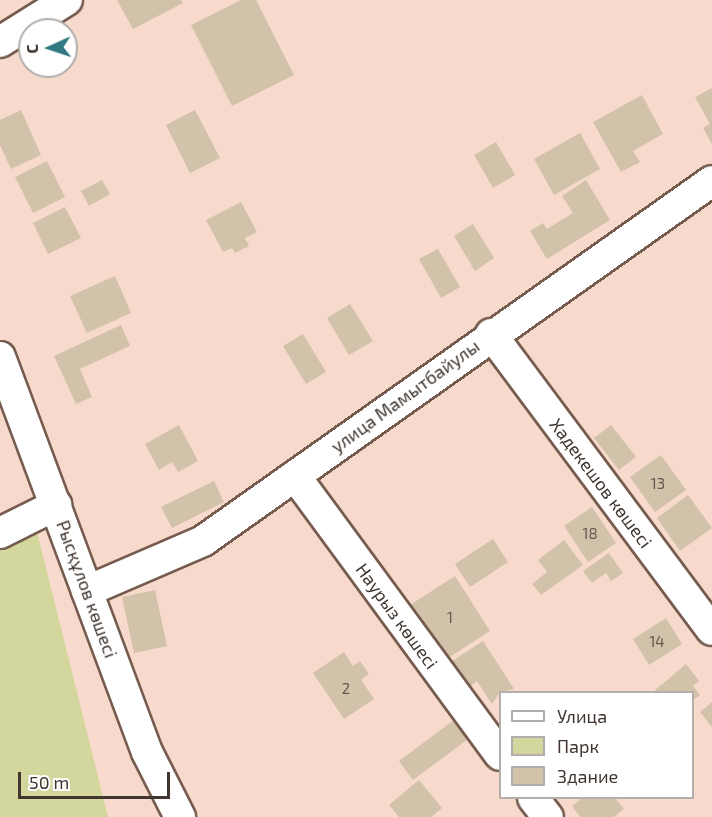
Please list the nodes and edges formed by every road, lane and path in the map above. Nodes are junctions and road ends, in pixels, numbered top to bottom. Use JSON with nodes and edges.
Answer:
{"nodes":[{"id":1,"x":67,"y":0,"type":"edge"},
{"id":2,"x":0,"y":42,"type":"edge"},
{"id":3,"x":709,"y":190,"type":"edge"},
{"id":4,"x":491,"y":334,"type":"junction"},
{"id":5,"x":0,"y":357,"type":"edge"},
{"id":6,"x":295,"y":476,"type":"junction"},
{"id":7,"x":56,"y":505,"type":"junction"},
{"id":8,"x":0,"y":533,"type":"edge"},
{"id":9,"x":87,"y":591,"type":"junction"},
{"id":10,"x":712,"y":630,"type":"edge"},
{"id":11,"x":499,"y":752,"type":"edge"},
{"id":12,"x":534,"y":799,"type":"edge"},
{"id":13,"x":180,"y":817,"type":"edge"},
{"id":14,"x":548,"y":817,"type":"edge"}],
"edges":[{"from":1,"to":2,"type":"street"},
{"from":3,"to":4,"type":"street","name":"улица Мамытбайулы"},
{"from":4,"to":6,"type":"street","name":"улица Мамытбайулы"},
{"from":4,"to":10,"type":"street","name":"Хадекешов көшесі"},
{"from":5,"to":7,"type":"street","name":"Рысқұлов көшесі"},
{"from":6,"to":9,"type":"street","name":"улица Мамытбайулы"},
{"from":6,"to":11,"type":"street","name":"Наурыз көшесі"},
{"from":7,"to":8,"type":"street"},
{"from":7,"to":9,"type":"street","name":"Рысқұлов көшесі"},
{"from":9,"to":13,"type":"street","name":"Рысқұлов көшесі"},
{"from":12,"to":14,"type":"street"}]}
